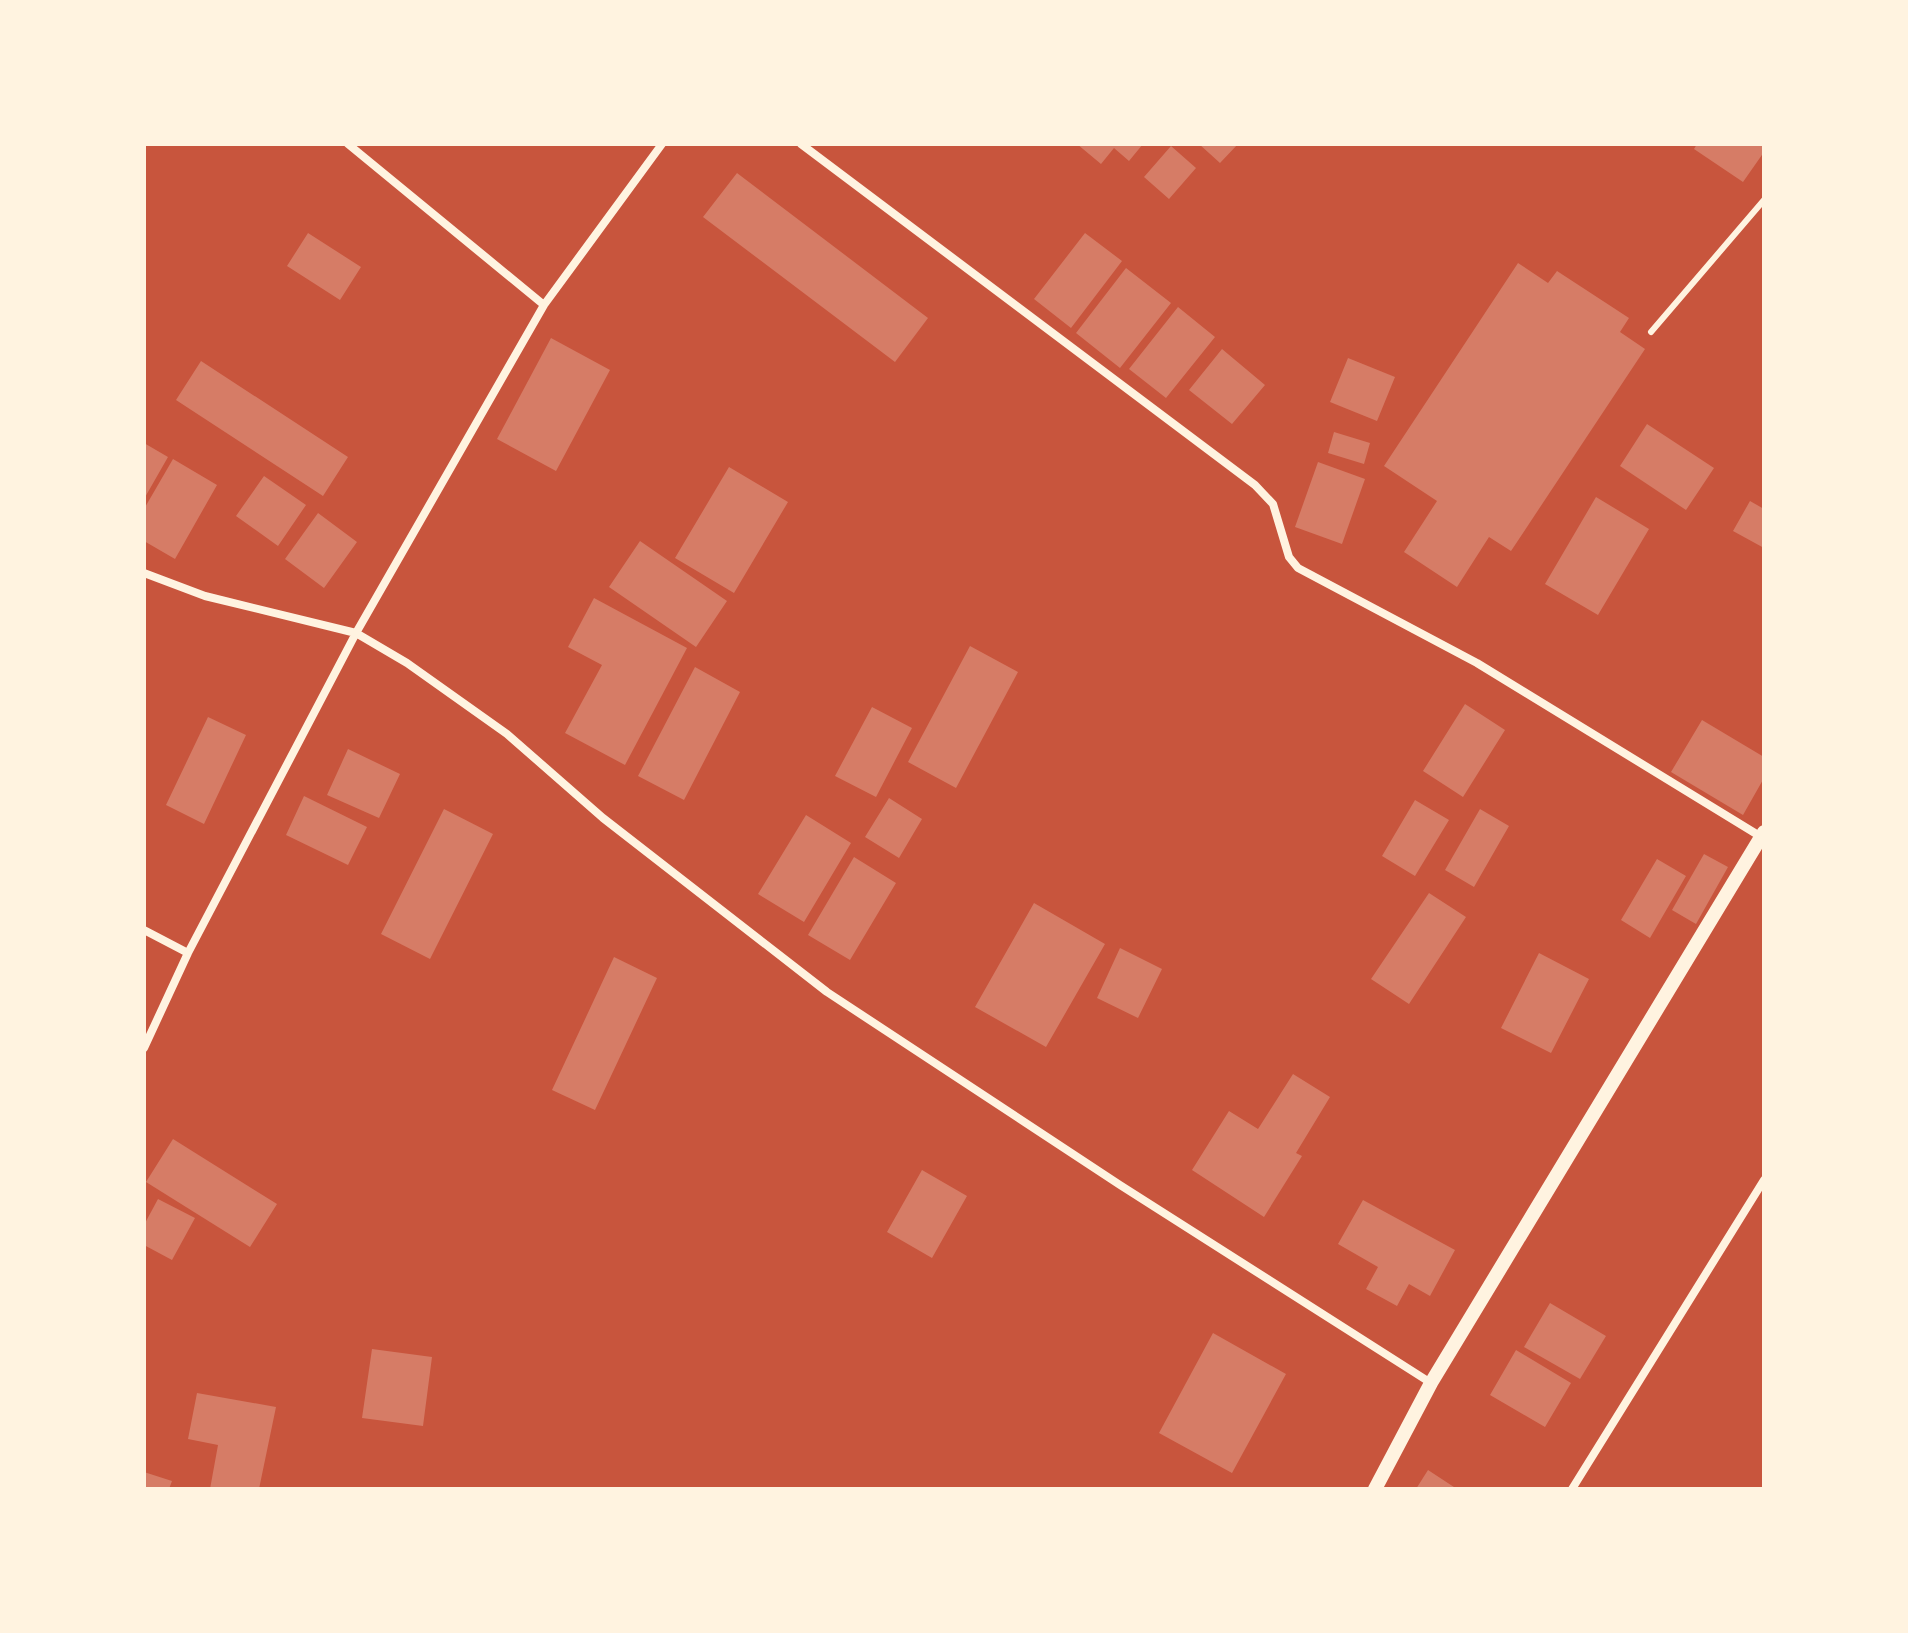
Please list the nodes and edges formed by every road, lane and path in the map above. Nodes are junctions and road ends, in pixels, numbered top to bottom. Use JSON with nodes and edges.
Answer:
{"nodes":[{"id":1,"x":348,"y":144,"type":"edge"},
{"id":2,"x":662,"y":144,"type":"edge"},
{"id":3,"x":801,"y":144,"type":"edge"},
{"id":4,"x":1764,"y":200,"type":"edge"},
{"id":5,"x":544,"y":305,"type":"junction"},
{"id":6,"x":1651,"y":332,"type":"dead end"},
{"id":7,"x":144,"y":573,"type":"edge"},
{"id":8,"x":356,"y":633,"type":"junction"},
{"id":9,"x":1763,"y":836,"type":"edge"},
{"id":10,"x":144,"y":930,"type":"edge"},
{"id":11,"x":188,"y":953,"type":"junction"},
{"id":12,"x":144,"y":1048,"type":"edge"},
{"id":13,"x":1764,"y":1180,"type":"edge"},
{"id":14,"x":1431,"y":1383,"type":"junction"},
{"id":15,"x":1375,"y":1489,"type":"edge"},
{"id":16,"x":1572,"y":1489,"type":"edge"}],
"edges":[{"from":1,"to":5,"type":"street"},
{"from":2,"to":5,"type":"street"},
{"from":3,"to":9,"type":"street"},
{"from":4,"to":6,"type":"lane"},
{"from":5,"to":8,"type":"street"},
{"from":7,"to":8,"type":"street"},
{"from":8,"to":11,"type":"street"},
{"from":8,"to":14,"type":"street"},
{"from":9,"to":14,"type":"street"},
{"from":10,"to":11,"type":"street"},
{"from":11,"to":12,"type":"street"},
{"from":13,"to":16,"type":"street"},
{"from":14,"to":15,"type":"street"}]}
